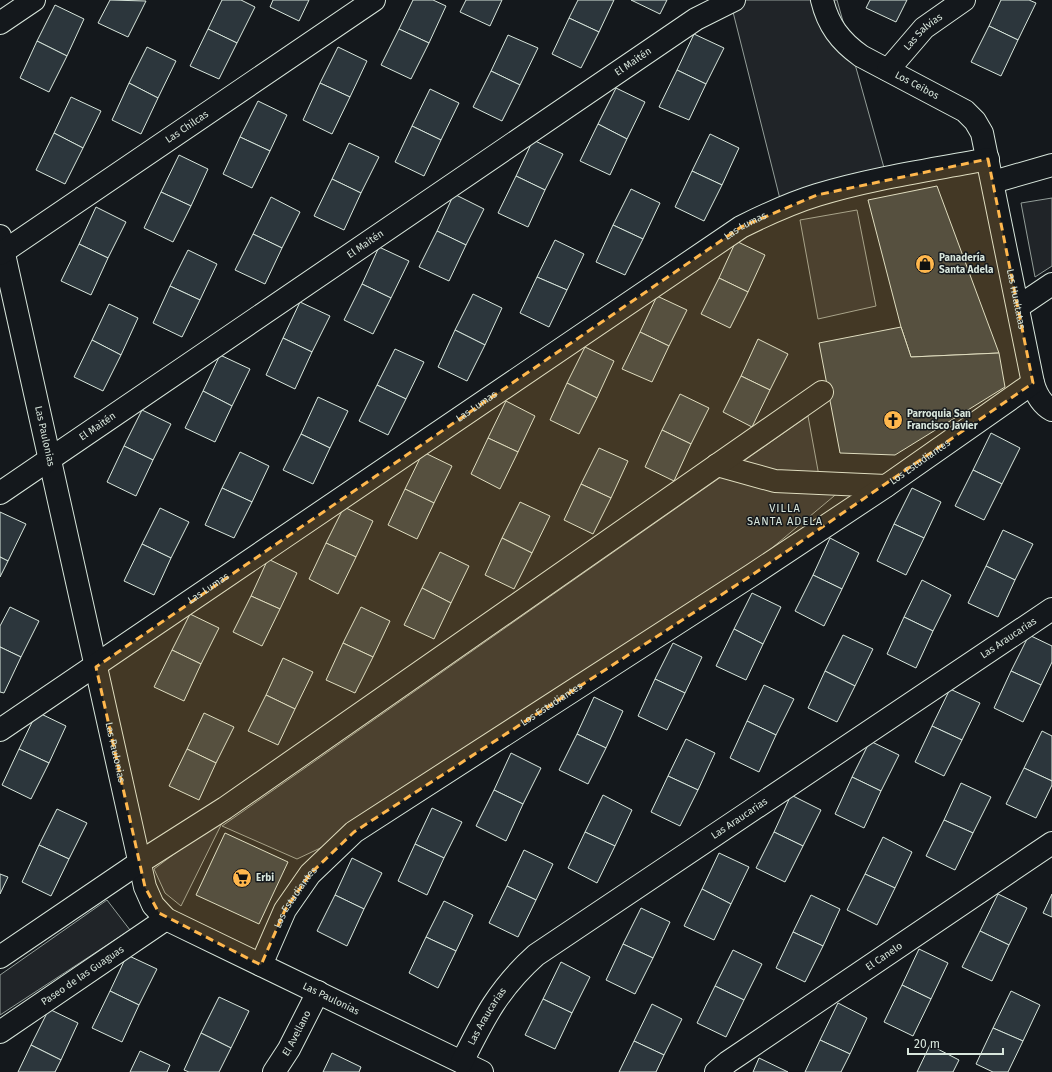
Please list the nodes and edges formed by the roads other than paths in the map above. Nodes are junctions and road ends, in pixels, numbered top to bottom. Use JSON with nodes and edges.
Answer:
{"nodes":[{"id":1,"x":34,"y":0,"type":"edge"},
{"id":2,"x":374,"y":0,"type":"edge"},
{"id":3,"x":734,"y":0,"type":"edge"},
{"id":4,"x":822,"y":0,"type":"edge"},
{"id":5,"x":964,"y":0,"type":"edge"},
{"id":6,"x":0,"y":23,"type":"edge"},
{"id":7,"x":888,"y":70,"type":"junction"},
{"id":8,"x":988,"y":159,"type":"junction"},
{"id":9,"x":1052,"y":166,"type":"edge"},
{"id":10,"x":993,"y":182,"type":"junction"},
{"id":11,"x":1,"y":247,"type":"edge"},
{"id":12,"x":1052,"y":284,"type":"edge"},
{"id":13,"x":1018,"y":307,"type":"junction"},
{"id":14,"x":1033,"y":383,"type":"junction"},
{"id":15,"x":822,"y":392,"type":"dead end"},
{"id":16,"x":1052,"y":410,"type":"edge"},
{"id":17,"x":50,"y":459,"type":"junction"},
{"id":18,"x":717,"y":465,"type":"junction"},
{"id":19,"x":886,"y":486,"type":"junction"},
{"id":20,"x":0,"y":493,"type":"edge"},
{"id":21,"x":1052,"y":608,"type":"edge"},
{"id":22,"x":96,"y":667,"type":"junction"},
{"id":23,"x":0,"y":730,"type":"edge"},
{"id":24,"x":1052,"y":842,"type":"edge"},
{"id":25,"x":140,"y":862,"type":"junction"},
{"id":26,"x":166,"y":919,"type":"junction"},
{"id":27,"x":0,"y":957,"type":"edge"},
{"id":28,"x":261,"y":965,"type":"junction"},
{"id":29,"x":318,"y":992,"type":"junction"},
{"id":30,"x":0,"y":1032,"type":"edge"},
{"id":31,"x":462,"y":1062,"type":"junction"},
{"id":32,"x":274,"y":1072,"type":"edge"},
{"id":33,"x":482,"y":1072,"type":"edge"},
{"id":34,"x":716,"y":1072,"type":"edge"}],
"edges":[{"from":1,"to":6,"type":"street"},
{"from":2,"to":11,"type":"street","name":"Las Chilcas"},
{"from":3,"to":17,"type":"street","name":"El Maitén"},
{"from":4,"to":7,"type":"street","name":"Los Ceibos"},
{"from":5,"to":7,"type":"street","name":"Las Salvias"},
{"from":7,"to":8,"type":"street","name":"Los Ceibos"},
{"from":8,"to":10,"type":"street","name":"Los Ceibos"},
{"from":8,"to":22,"type":"street","name":"Las Lumas"},
{"from":9,"to":10,"type":"street"},
{"from":10,"to":13,"type":"street","name":"Las Hualtatas"},
{"from":11,"to":17,"type":"street","name":"Las Paulonias"},
{"from":12,"to":13,"type":"street"},
{"from":13,"to":14,"type":"street","name":"Las Hualtatas"},
{"from":14,"to":16,"type":"street","name":"Las Hualtatas"},
{"from":14,"to":19,"type":"street","name":"Los Estudiantes"},
{"from":15,"to":18,"type":"street"},
{"from":17,"to":20,"type":"street","name":"El Maitén"},
{"from":17,"to":22,"type":"street","name":"Las Paulonias"},
{"from":18,"to":19,"type":"street","name":"Los Estudiantes"},
{"from":18,"to":25,"type":"street"},
{"from":19,"to":28,"type":"street","name":"Los Estudiantes"},
{"from":21,"to":31,"type":"street","name":"Las Araucarias"},
{"from":22,"to":23,"type":"street","name":"Las Lumas"},
{"from":22,"to":25,"type":"street","name":"Las Paulonias"},
{"from":24,"to":34,"type":"street","name":"El Canelo"},
{"from":25,"to":26,"type":"street","name":"Las Paulonias"},
{"from":25,"to":27,"type":"street"},
{"from":26,"to":28,"type":"street","name":"Las Paulonias"},
{"from":26,"to":30,"type":"street","name":"Paseo de las Guaguas"},
{"from":28,"to":29,"type":"street","name":"Las Paulonias"},
{"from":29,"to":31,"type":"street","name":"Las Paulonias"},
{"from":29,"to":32,"type":"street","name":"El Avellano"},
{"from":31,"to":33,"type":"street","name":"Las Paulonias"}]}
